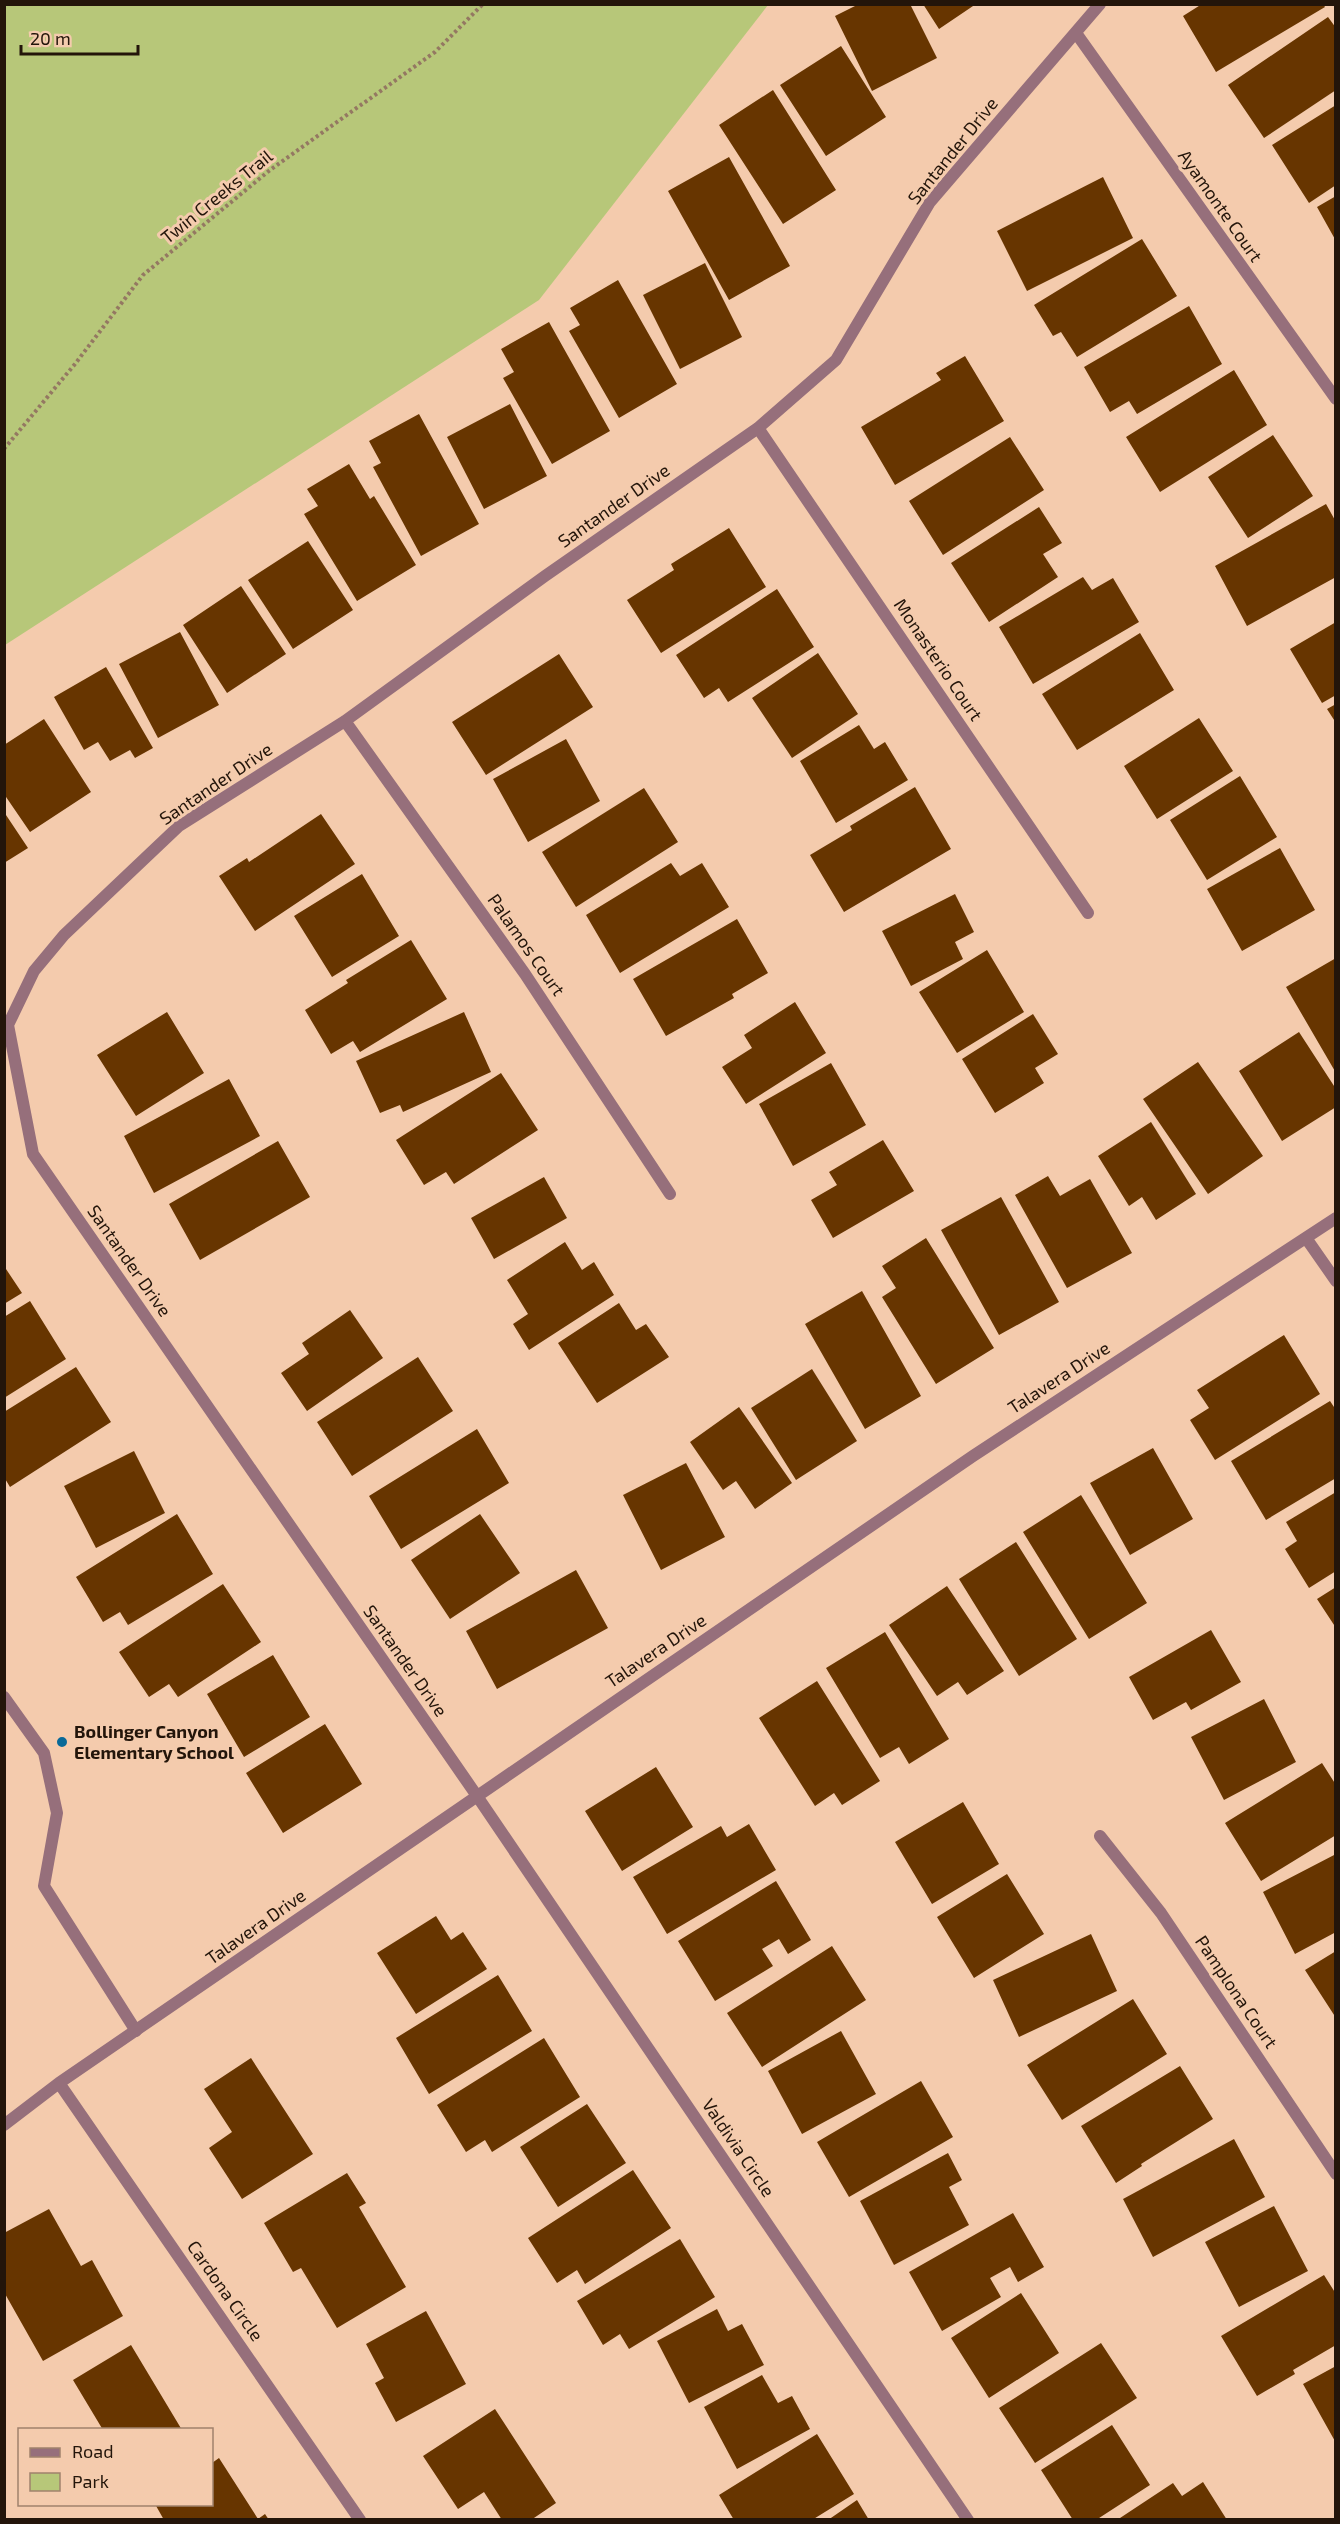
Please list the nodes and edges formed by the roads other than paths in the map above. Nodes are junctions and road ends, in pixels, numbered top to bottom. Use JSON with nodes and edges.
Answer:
{"nodes":[{"id":1,"x":1100,"y":4,"type":"edge"},
{"id":2,"x":1076,"y":33,"type":"junction"},
{"id":3,"x":1335,"y":399,"type":"edge"},
{"id":4,"x":758,"y":428,"type":"junction"},
{"id":5,"x":345,"y":721,"type":"junction"},
{"id":6,"x":1088,"y":913,"type":"dead end"},
{"id":7,"x":670,"y":1194,"type":"dead end"},
{"id":8,"x":1335,"y":1218,"type":"edge"},
{"id":9,"x":1305,"y":1238,"type":"junction"},
{"id":10,"x":1335,"y":1281,"type":"edge"},
{"id":11,"x":4,"y":1697,"type":"edge"},
{"id":12,"x":477,"y":1796,"type":"junction"},
{"id":13,"x":1100,"y":1836,"type":"dead end"},
{"id":14,"x":136,"y":2031,"type":"junction"},
{"id":15,"x":59,"y":2083,"type":"junction"},
{"id":16,"x":4,"y":2125,"type":"edge"},
{"id":17,"x":1335,"y":2174,"type":"edge"},
{"id":18,"x":360,"y":2520,"type":"edge"},
{"id":19,"x":968,"y":2520,"type":"edge"}],
"edges":[{"from":1,"to":2,"type":"street","name":"Santander Drive"},
{"from":2,"to":3,"type":"street","name":"Ayamonte Court"},
{"from":2,"to":4,"type":"street","name":"Santander Drive"},
{"from":4,"to":5,"type":"street","name":"Santander Drive"},
{"from":4,"to":6,"type":"street","name":"Monasterio Court"},
{"from":5,"to":7,"type":"street","name":"Palamos Court"},
{"from":5,"to":12,"type":"street","name":"Santander Drive"},
{"from":8,"to":9,"type":"street","name":"Talavera Drive"},
{"from":9,"to":10,"type":"street"},
{"from":9,"to":12,"type":"street","name":"Talavera Drive"},
{"from":11,"to":14,"type":"street"},
{"from":12,"to":14,"type":"street","name":"Talavera Drive"},
{"from":12,"to":19,"type":"street","name":"Valdivia Circle"},
{"from":13,"to":17,"type":"street","name":"Pamplona Court"},
{"from":14,"to":15,"type":"street","name":"Talavera Drive"},
{"from":15,"to":16,"type":"street","name":"Talavera Drive"},
{"from":15,"to":18,"type":"street","name":"Cardona Circle"}]}
